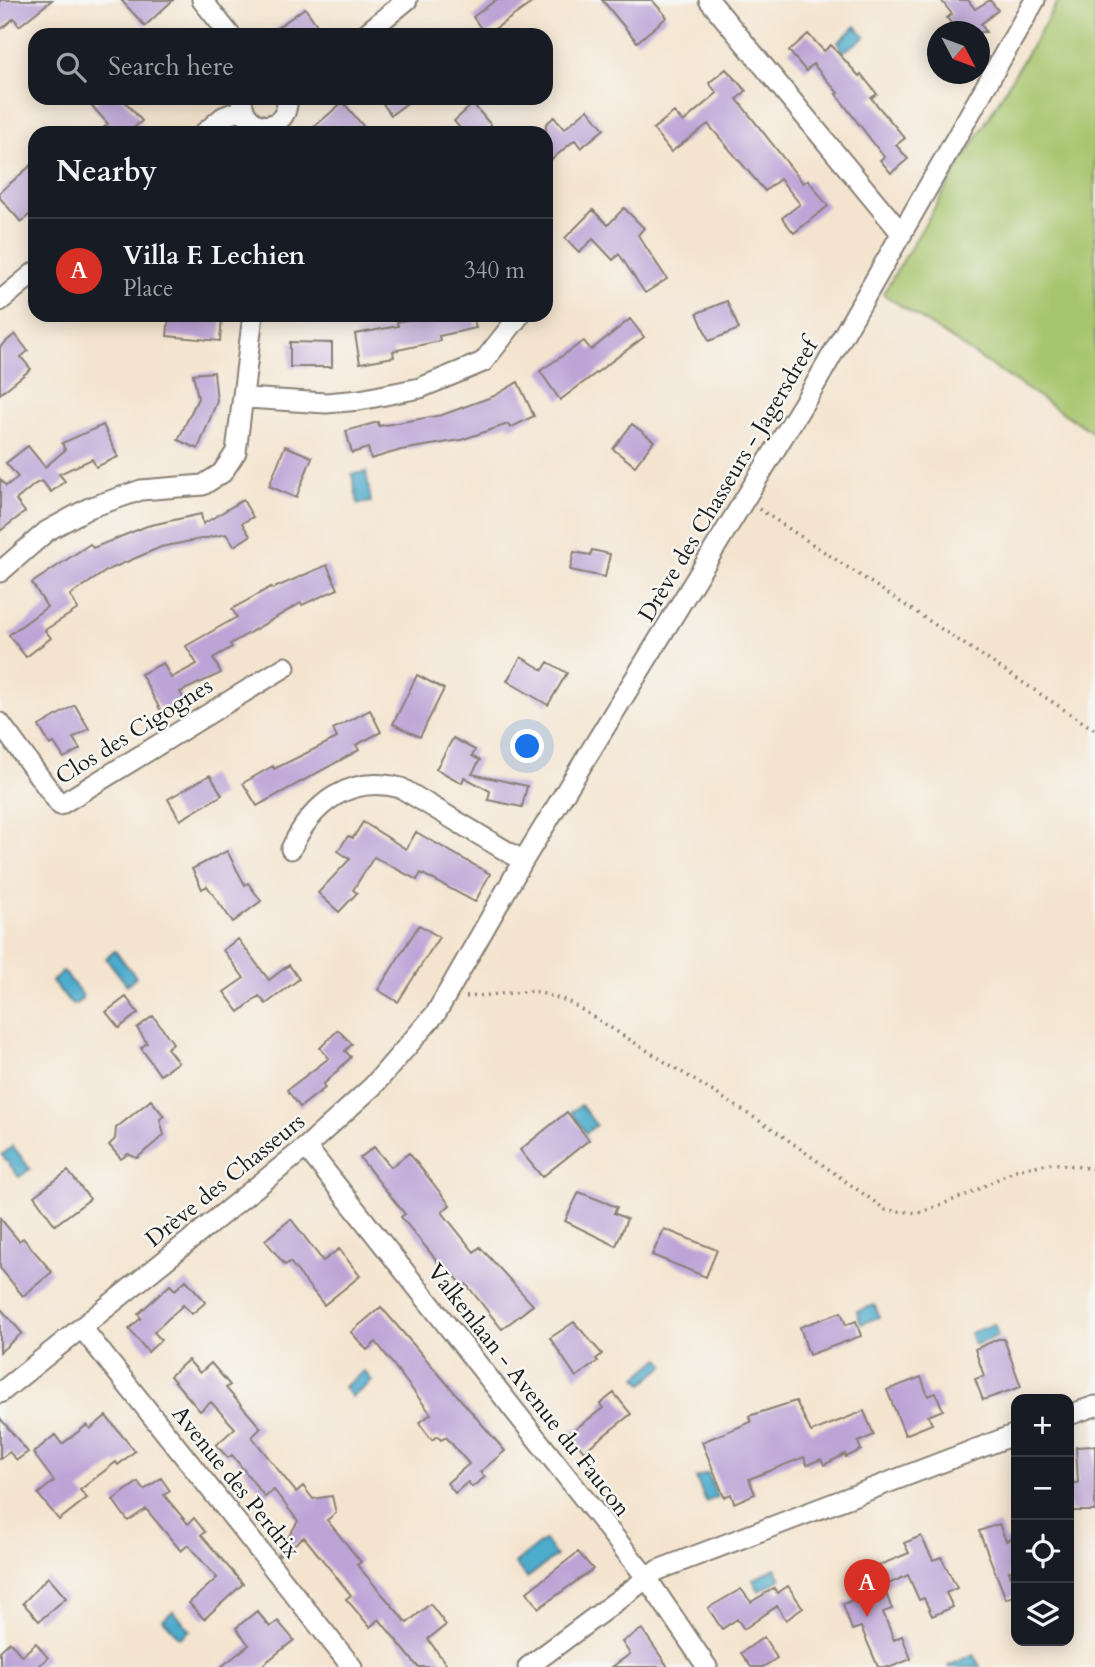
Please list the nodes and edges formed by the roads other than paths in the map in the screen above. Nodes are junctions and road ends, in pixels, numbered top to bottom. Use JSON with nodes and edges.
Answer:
{"nodes":[{"id":1,"x":202,"y":0,"type":"edge"},
{"id":2,"x":407,"y":0,"type":"edge"},
{"id":3,"x":709,"y":0,"type":"edge"},
{"id":4,"x":1035,"y":0,"type":"edge"},
{"id":5,"x":224,"y":28,"type":"edge"},
{"id":6,"x":373,"y":28,"type":"edge"},
{"id":7,"x":241,"y":105,"type":"edge"},
{"id":8,"x":242,"y":105,"type":"edge"},
{"id":9,"x":286,"y":105,"type":"edge"},
{"id":10,"x":212,"y":126,"type":"edge"},
{"id":11,"x":262,"y":126,"type":"edge"},
{"id":12,"x":273,"y":126,"type":"edge"},
{"id":13,"x":902,"y":234,"type":"junction"},
{"id":14,"x":28,"y":278,"type":"edge"},
{"id":15,"x":0,"y":301,"type":"edge"},
{"id":16,"x":252,"y":322,"type":"edge"},
{"id":17,"x":514,"y":322,"type":"edge"},
{"id":18,"x":245,"y":398,"type":"junction"},
{"id":19,"x":0,"y":572,"type":"edge"},
{"id":20,"x":285,"y":667,"type":"dead end"},
{"id":21,"x":0,"y":723,"type":"edge"},
{"id":22,"x":291,"y":849,"type":"dead end"},
{"id":23,"x":523,"y":860,"type":"junction"},
{"id":24,"x":455,"y":981,"type":"joint"},
{"id":25,"x":306,"y":1147,"type":"junction"},
{"id":26,"x":82,"y":1328,"type":"junction"},
{"id":27,"x":0,"y":1392,"type":"edge"},
{"id":28,"x":1095,"y":1406,"type":"edge"},
{"id":29,"x":1074,"y":1413,"type":"edge"},
{"id":30,"x":1011,"y":1436,"type":"edge"},
{"id":31,"x":646,"y":1577,"type":"junction"},
{"id":32,"x":535,"y":1662,"type":"edge"},
{"id":33,"x":352,"y":1667,"type":"edge"},
{"id":34,"x":707,"y":1667,"type":"edge"}],
"edges":[{"from":1,"to":5,"type":"street"},
{"from":2,"to":6,"type":"street"},
{"from":3,"to":13,"type":"street"},
{"from":4,"to":13,"type":"street","name":"Drève des Chasseurs - Jagersdreef"},
{"from":7,"to":10,"type":"street"},
{"from":8,"to":11,"type":"street"},
{"from":9,"to":12,"type":"street"},
{"from":13,"to":23,"type":"street","name":"Drève des Chasseurs - Jagersdreef"},
{"from":14,"to":15,"type":"street"},
{"from":16,"to":18,"type":"street"},
{"from":17,"to":18,"type":"street"},
{"from":18,"to":19,"type":"street"},
{"from":20,"to":21,"type":"street","name":"Clos des Cigognes"},
{"from":22,"to":23,"type":"street"},
{"from":23,"to":24,"type":"street","name":"Drève des Chasseurs - Jagersdreef"},
{"from":24,"to":25,"type":"street","name":"Drève des Chasseurs"},
{"from":25,"to":26,"type":"street","name":"Drève des Chasseurs"},
{"from":25,"to":31,"type":"street","name":"Valkenlaan - Avenue du Faucon"},
{"from":26,"to":27,"type":"street","name":"Drève des Chasseurs"},
{"from":26,"to":33,"type":"street","name":"Avenue des Perdrix"},
{"from":28,"to":29,"type":"street"},
{"from":30,"to":31,"type":"street"},
{"from":31,"to":32,"type":"street"},
{"from":31,"to":34,"type":"street","name":"Valkenlaan - Avenue du Faucon"}]}
